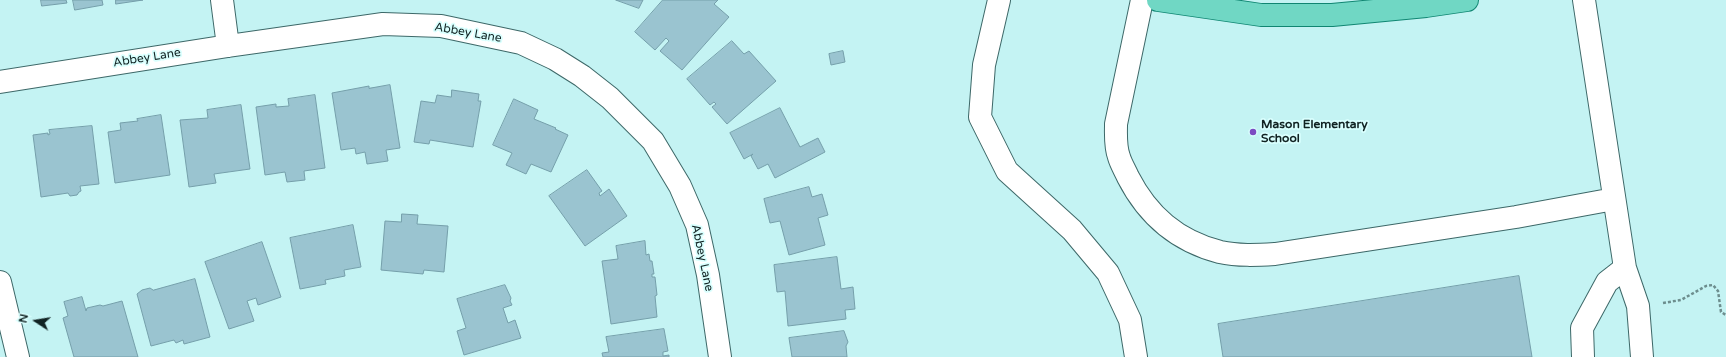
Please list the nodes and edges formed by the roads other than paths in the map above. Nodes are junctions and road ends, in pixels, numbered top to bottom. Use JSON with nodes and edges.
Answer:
{"nodes":[{"id":1,"x":222,"y":0,"type":"edge"},
{"id":2,"x":999,"y":0,"type":"edge"},
{"id":3,"x":1142,"y":0,"type":"edge"},
{"id":4,"x":1158,"y":0,"type":"edge"},
{"id":5,"x":1467,"y":0,"type":"edge"},
{"id":6,"x":1584,"y":0,"type":"edge"},
{"id":7,"x":228,"y":46,"type":"junction"},
{"id":8,"x":0,"y":82,"type":"edge"},
{"id":9,"x":1614,"y":199,"type":"junction"},
{"id":10,"x":1625,"y":268,"type":"junction"},
{"id":11,"x":0,"y":282,"type":"edge"},
{"id":12,"x":18,"y":357,"type":"edge"},
{"id":13,"x":720,"y":357,"type":"edge"},
{"id":14,"x":1136,"y":357,"type":"edge"},
{"id":15,"x":1583,"y":357,"type":"edge"},
{"id":16,"x":1642,"y":357,"type":"edge"}],
"edges":[{"from":1,"to":7,"type":"street"},
{"from":2,"to":14,"type":"street"},
{"from":3,"to":9,"type":"street"},
{"from":4,"to":5,"type":"main road"},
{"from":6,"to":9,"type":"street"},
{"from":7,"to":8,"type":"street","name":"Abbey Lane"},
{"from":7,"to":13,"type":"street","name":"Abbey Lane"},
{"from":9,"to":10,"type":"street"},
{"from":10,"to":15,"type":"street"},
{"from":10,"to":16,"type":"street"},
{"from":11,"to":12,"type":"street"}]}
